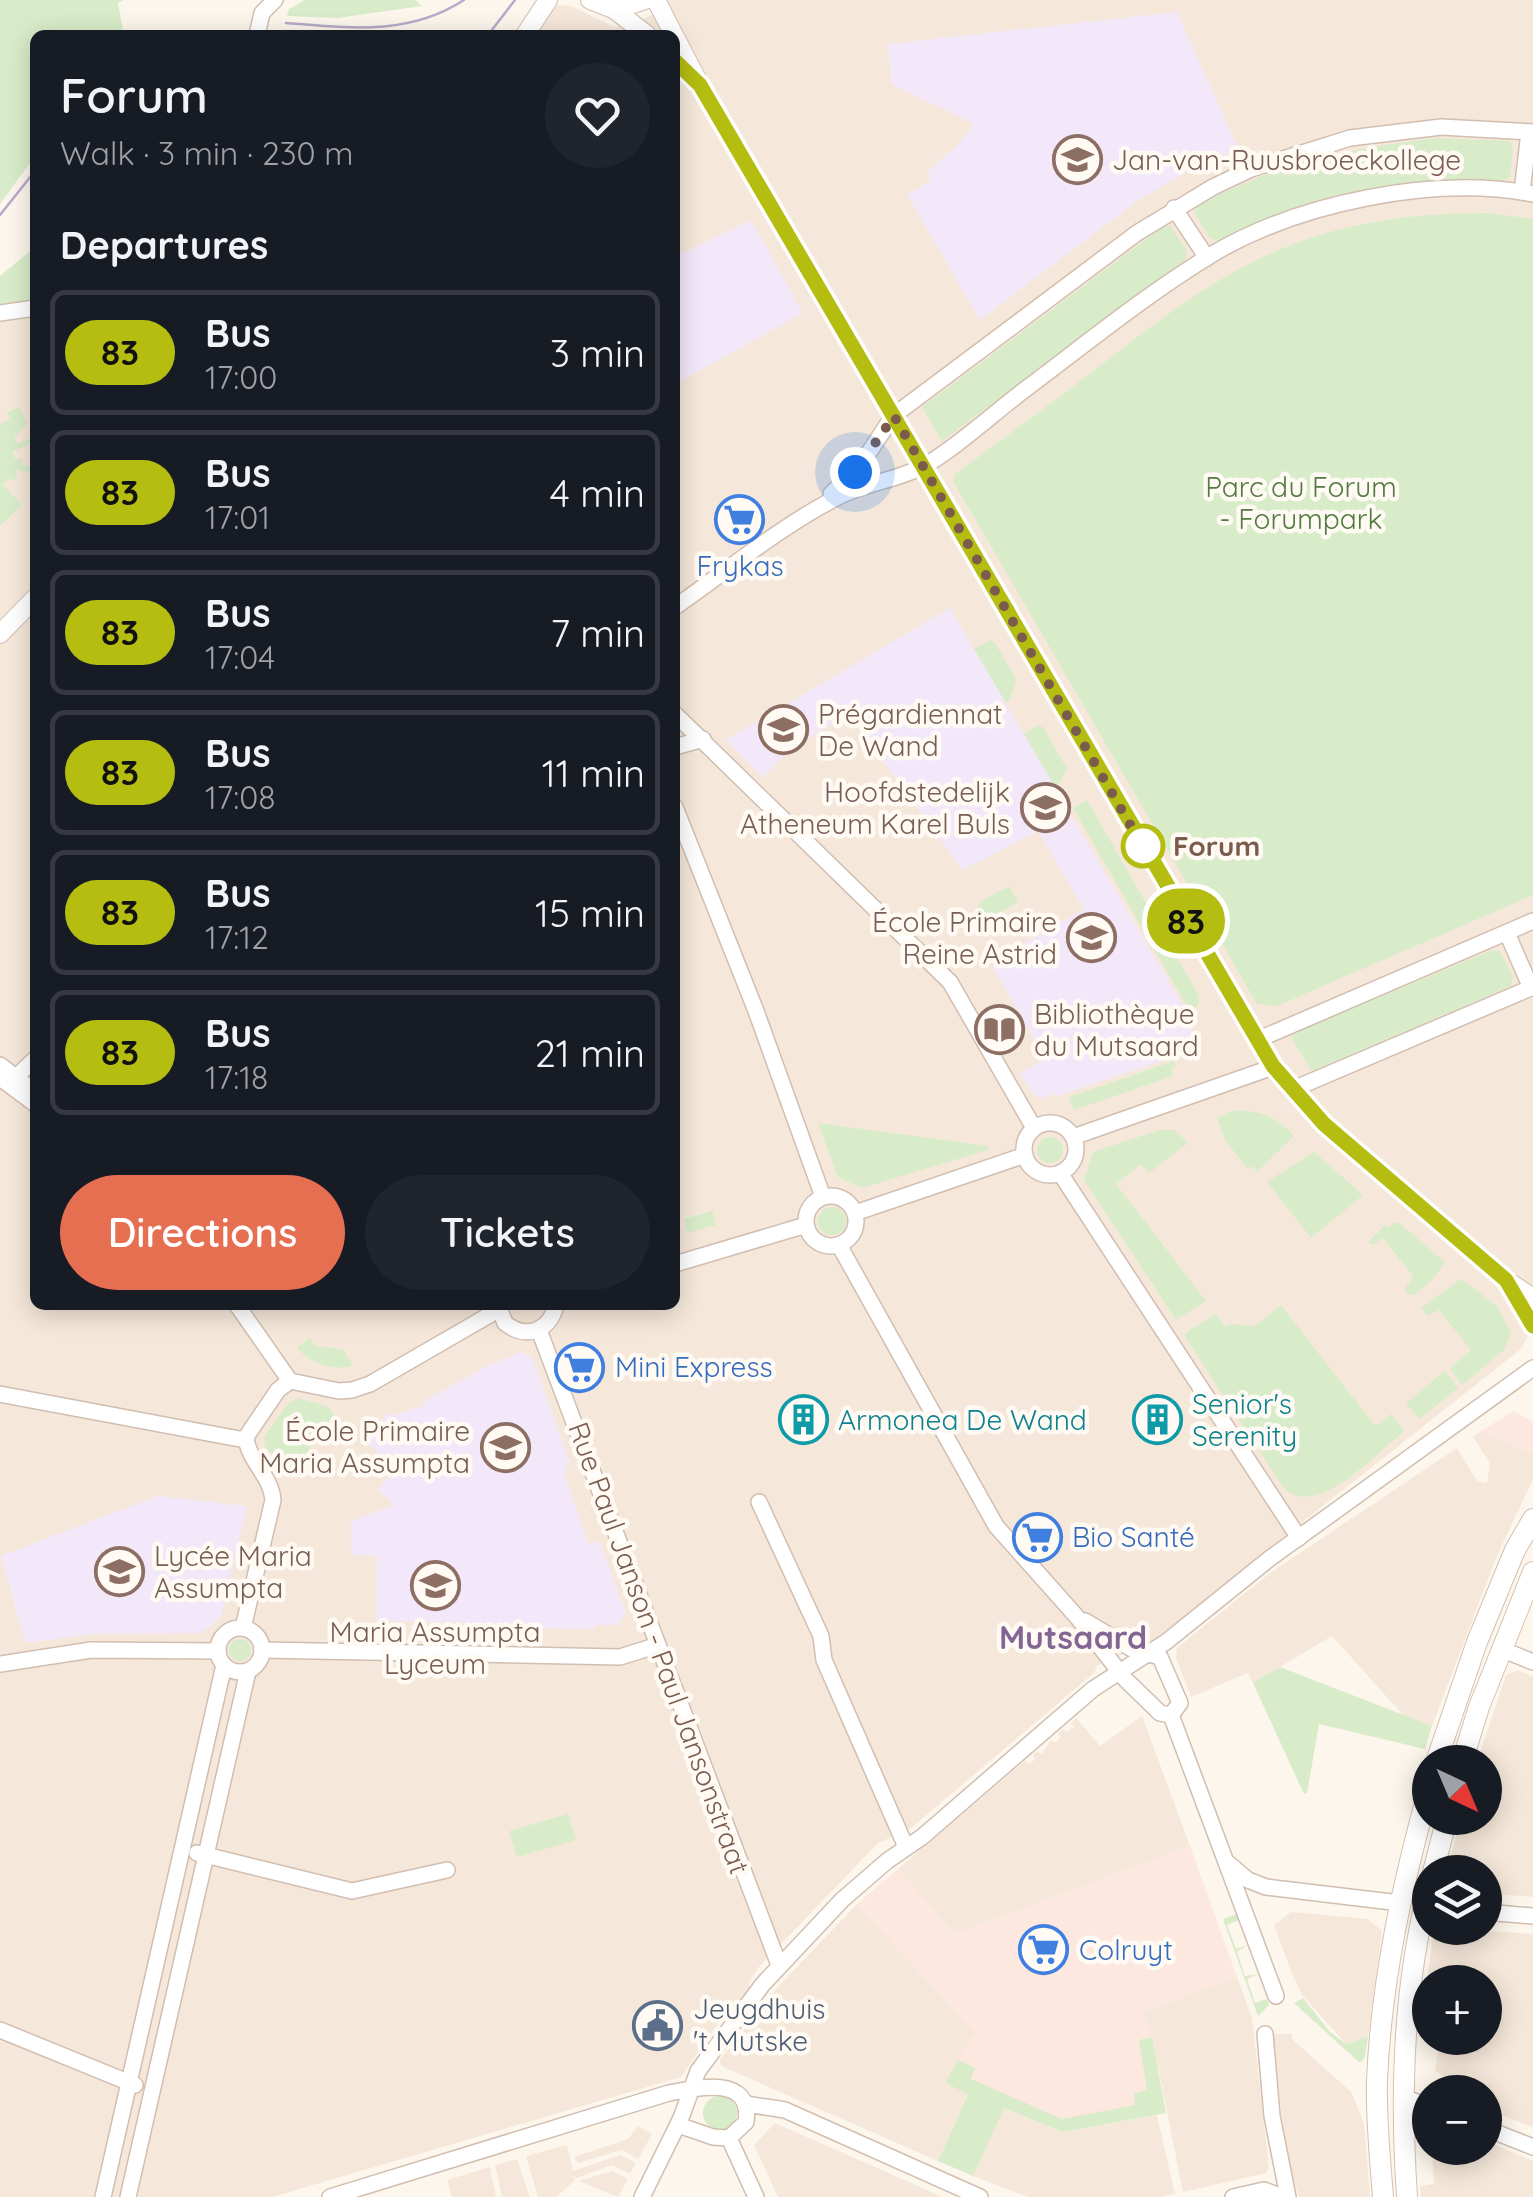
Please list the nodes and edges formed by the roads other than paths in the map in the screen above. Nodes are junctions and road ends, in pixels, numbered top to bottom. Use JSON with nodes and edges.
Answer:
{"nodes":[{"id":1,"x":275,"y":0,"type":"edge"},
{"id":2,"x":548,"y":0,"type":"edge"},
{"id":3,"x":590,"y":0,"type":"edge"},
{"id":4,"x":644,"y":0,"type":"edge"},
{"id":5,"x":656,"y":0,"type":"edge"},
{"id":6,"x":616,"y":10,"type":"junction"},
{"id":7,"x":258,"y":30,"type":"edge"},
{"id":8,"x":528,"y":30,"type":"edge"},
{"id":9,"x":641,"y":30,"type":"edge"},
{"id":10,"x":671,"y":30,"type":"edge"},
{"id":11,"x":680,"y":47,"type":"edge"},
{"id":12,"x":680,"y":67,"type":"edge"},
{"id":13,"x":700,"y":85,"type":"junction"},
{"id":14,"x":1531,"y":132,"type":"edge"},
{"id":15,"x":1527,"y":193,"type":"edge"},
{"id":16,"x":1174,"y":208,"type":"junction"},
{"id":17,"x":1206,"y":258,"type":"junction"},
{"id":18,"x":30,"y":309,"type":"edge"},
{"id":19,"x":0,"y":313,"type":"edge"},
{"id":20,"x":894,"y":416,"type":"junction"},
{"id":21,"x":923,"y":466,"type":"junction"},
{"id":22,"x":813,"y":510,"type":"junction"},
{"id":23,"x":30,"y":603,"type":"edge"},
{"id":24,"x":680,"y":603,"type":"edge"},
{"id":25,"x":0,"y":634,"type":"edge"},
{"id":26,"x":680,"y":718,"type":"edge"},
{"id":27,"x":703,"y":739,"type":"junction"},
{"id":28,"x":680,"y":746,"type":"edge"},
{"id":29,"x":680,"y":820,"type":"edge"},
{"id":30,"x":1533,"y":922,"type":"edge"},
{"id":31,"x":1508,"y":933,"type":"junction"},
{"id":32,"x":1532,"y":987,"type":"edge"},
{"id":33,"x":1256,"y":1040,"type":"junction"},
{"id":34,"x":0,"y":1065,"type":"edge"},
{"id":35,"x":30,"y":1065,"type":"edge"},
{"id":36,"x":1273,"y":1066,"type":"junction"},
{"id":37,"x":0,"y":1076,"type":"edge"},
{"id":38,"x":18,"y":1076,"type":"junction"},
{"id":39,"x":30,"y":1087,"type":"edge"},
{"id":40,"x":1292,"y":1090,"type":"junction"},
{"id":41,"x":30,"y":1100,"type":"edge"},
{"id":42,"x":1034,"y":1128,"type":"junction"},
{"id":43,"x":1073,"y":1137,"type":"junction"},
{"id":44,"x":1025,"y":1155,"type":"junction"},
{"id":45,"x":1060,"y":1172,"type":"junction"},
{"id":46,"x":823,"y":1196,"type":"junction"},
{"id":47,"x":855,"y":1213,"type":"junction"},
{"id":48,"x":806,"y":1226,"type":"junction"},
{"id":49,"x":838,"y":1246,"type":"junction"},
{"id":50,"x":680,"y":1263,"type":"edge"},
{"id":51,"x":1506,"y":1280,"type":"junction"},
{"id":52,"x":1533,"y":1298,"type":"edge"},
{"id":53,"x":240,"y":1310,"type":"edge"},
{"id":54,"x":495,"y":1310,"type":"edge"},
{"id":55,"x":499,"y":1310,"type":"edge"},
{"id":56,"x":554,"y":1310,"type":"edge"},
{"id":57,"x":1533,"y":1326,"type":"edge"},
{"id":58,"x":539,"y":1330,"type":"junction"},
{"id":59,"x":1533,"y":1368,"type":"edge"},
{"id":60,"x":290,"y":1381,"type":"junction"},
{"id":61,"x":0,"y":1394,"type":"edge"},
{"id":62,"x":246,"y":1440,"type":"junction"},
{"id":63,"x":760,"y":1502,"type":"dead end"},
{"id":64,"x":1533,"y":1519,"type":"edge"},
{"id":65,"x":1298,"y":1538,"type":"junction"},
{"id":66,"x":1533,"y":1572,"type":"edge"},
{"id":67,"x":1078,"y":1617,"type":"junction"},
{"id":68,"x":244,"y":1628,"type":"junction"},
{"id":69,"x":658,"y":1646,"type":"junction"},
{"id":70,"x":1501,"y":1649,"type":"junction"},
{"id":71,"x":262,"y":1650,"type":"junction"},
{"id":72,"x":1148,"y":1652,"type":"junction"},
{"id":73,"x":221,"y":1658,"type":"junction"},
{"id":74,"x":1533,"y":1662,"type":"edge"},
{"id":75,"x":0,"y":1664,"type":"edge"},
{"id":76,"x":248,"y":1671,"type":"junction"},
{"id":77,"x":1119,"y":1671,"type":"junction"},
{"id":78,"x":1171,"y":1715,"type":"junction"},
{"id":79,"x":1442,"y":1745,"type":"edge"},
{"id":80,"x":1468,"y":1745,"type":"edge"},
{"id":81,"x":1417,"y":1835,"type":"edge"},
{"id":82,"x":906,"y":1847,"type":"junction"},
{"id":83,"x":183,"y":1850,"type":"junction"},
{"id":84,"x":204,"y":1855,"type":"junction"},
{"id":85,"x":1225,"y":1860,"type":"junction"},
{"id":86,"x":447,"y":1870,"type":"dead end"},
{"id":87,"x":1400,"y":1902,"type":"junction"},
{"id":88,"x":1502,"y":1913,"type":"edge"},
{"id":89,"x":1533,"y":1916,"type":"edge"},
{"id":90,"x":1420,"y":1945,"type":"edge"},
{"id":91,"x":778,"y":1966,"type":"junction"},
{"id":92,"x":1276,"y":1996,"type":"dead end"},
{"id":93,"x":0,"y":2030,"type":"edge"},
{"id":94,"x":1265,"y":2034,"type":"dead end"},
{"id":95,"x":129,"y":2083,"type":"junction"},
{"id":96,"x":151,"y":2088,"type":"junction"},
{"id":97,"x":689,"y":2089,"type":"junction"},
{"id":98,"x":1402,"y":2097,"type":"junction"},
{"id":99,"x":1412,"y":2100,"type":"edge"},
{"id":100,"x":746,"y":2104,"type":"junction"},
{"id":101,"x":678,"y":2126,"type":"junction"},
{"id":102,"x":1502,"y":2134,"type":"edge"},
{"id":103,"x":729,"y":2138,"type":"junction"},
{"id":104,"x":1533,"y":2146,"type":"edge"},
{"id":105,"x":103,"y":2197,"type":"edge"},
{"id":106,"x":128,"y":2197,"type":"edge"},
{"id":107,"x":330,"y":2197,"type":"edge"},
{"id":108,"x":642,"y":2197,"type":"edge"},
{"id":109,"x":756,"y":2197,"type":"edge"},
{"id":110,"x":980,"y":2197,"type":"edge"},
{"id":111,"x":1233,"y":2197,"type":"edge"},
{"id":112,"x":1285,"y":2197,"type":"edge"},
{"id":113,"x":1383,"y":2197,"type":"edge"},
{"id":114,"x":1407,"y":2197,"type":"edge"}],
"edges":[{"from":1,"to":7,"type":"street"},
{"from":2,"to":8,"type":"street"},
{"from":3,"to":6,"type":"street"},
{"from":4,"to":6,"type":"street"},
{"from":5,"to":10,"type":"street"},
{"from":6,"to":9,"type":"street"},
{"from":11,"to":13,"type":"street"},
{"from":12,"to":13,"type":"street"},
{"from":13,"to":20,"type":"street"},
{"from":14,"to":15,"type":"street"},
{"from":14,"to":16,"type":"street"},
{"from":15,"to":17,"type":"street"},
{"from":16,"to":17,"type":"street"},
{"from":16,"to":20,"type":"street"},
{"from":17,"to":21,"type":"street"},
{"from":18,"to":19,"type":"street"},
{"from":20,"to":21,"type":"street"},
{"from":20,"to":22,"type":"street"},
{"from":21,"to":22,"type":"street"},
{"from":21,"to":33,"type":"street"},
{"from":22,"to":24,"type":"street"},
{"from":23,"to":25,"type":"street"},
{"from":26,"to":27,"type":"street"},
{"from":27,"to":28,"type":"street"},
{"from":27,"to":42,"type":"street"},
{"from":29,"to":46,"type":"street"},
{"from":30,"to":31,"type":"street"},
{"from":31,"to":32,"type":"street"},
{"from":31,"to":33,"type":"street"},
{"from":32,"to":40,"type":"street"},
{"from":33,"to":36,"type":"street"},
{"from":34,"to":38,"type":"street"},
{"from":35,"to":38,"type":"street"},
{"from":36,"to":40,"type":"street"},
{"from":36,"to":43,"type":"street"},
{"from":37,"to":38,"type":"street"},
{"from":37,"to":41,"type":"street"},
{"from":38,"to":39,"type":"street"},
{"from":40,"to":51,"type":"street"},
{"from":42,"to":43,"type":"street"},
{"from":42,"to":44,"type":"street"},
{"from":43,"to":45,"type":"street"},
{"from":44,"to":45,"type":"street"},
{"from":44,"to":47,"type":"street"},
{"from":45,"to":65,"type":"street"},
{"from":46,"to":47,"type":"street"},
{"from":46,"to":48,"type":"street"},
{"from":47,"to":49,"type":"street"},
{"from":48,"to":49,"type":"street"},
{"from":48,"to":50,"type":"street"},
{"from":49,"to":67,"type":"street"},
{"from":51,"to":52,"type":"street"},
{"from":51,"to":57,"type":"street"},
{"from":53,"to":60,"type":"street"},
{"from":54,"to":60,"type":"street"},
{"from":55,"to":58,"type":"street"},
{"from":56,"to":58,"type":"street"},
{"from":58,"to":69,"type":"street","name":"Rue Paul Janson - Paul Jansonstraat"},
{"from":59,"to":65,"type":"street"},
{"from":60,"to":62,"type":"street"},
{"from":61,"to":62,"type":"street"},
{"from":62,"to":68,"type":"street"},
{"from":63,"to":82,"type":"street"},
{"from":64,"to":79,"type":"main road"},
{"from":65,"to":72,"type":"street"},
{"from":66,"to":70,"type":"main road"},
{"from":67,"to":72,"type":"street"},
{"from":67,"to":77,"type":"street"},
{"from":68,"to":71,"type":"street"},
{"from":68,"to":73,"type":"street"},
{"from":69,"to":71,"type":"street"},
{"from":69,"to":91,"type":"street","name":"Rue Paul Janson - Paul Jansonstraat"},
{"from":70,"to":74,"type":"street"},
{"from":70,"to":80,"type":"main road"},
{"from":71,"to":76,"type":"street"},
{"from":72,"to":77,"type":"street"},
{"from":72,"to":78,"type":"street"},
{"from":73,"to":75,"type":"street"},
{"from":73,"to":76,"type":"street"},
{"from":73,"to":83,"type":"street"},
{"from":76,"to":84,"type":"street"},
{"from":77,"to":78,"type":"street"},
{"from":77,"to":82,"type":"street"},
{"from":78,"to":85,"type":"street"},
{"from":81,"to":87,"type":"main road"},
{"from":82,"to":91,"type":"street"},
{"from":83,"to":84,"type":"street"},
{"from":83,"to":95,"type":"street"},
{"from":84,"to":86,"type":"street"},
{"from":84,"to":96,"type":"street"},
{"from":85,"to":87,"type":"street"},
{"from":85,"to":92,"type":"street"},
{"from":87,"to":113,"type":"main road"},
{"from":88,"to":89,"type":"street"},
{"from":90,"to":98,"type":"main road"},
{"from":91,"to":97,"type":"street"},
{"from":93,"to":95,"type":"street"},
{"from":94,"to":112,"type":"street"},
{"from":95,"to":96,"type":"street"},
{"from":95,"to":105,"type":"street"},
{"from":96,"to":106,"type":"street"},
{"from":97,"to":100,"type":"street"},
{"from":97,"to":101,"type":"street"},
{"from":97,"to":107,"type":"street"},
{"from":98,"to":99,"type":"street"},
{"from":98,"to":114,"type":"main road"},
{"from":100,"to":103,"type":"street"},
{"from":100,"to":110,"type":"street"},
{"from":101,"to":103,"type":"street"},
{"from":101,"to":108,"type":"street"},
{"from":102,"to":104,"type":"street"},
{"from":103,"to":109,"type":"street"},
{"from":111,"to":112,"type":"street"}]}
